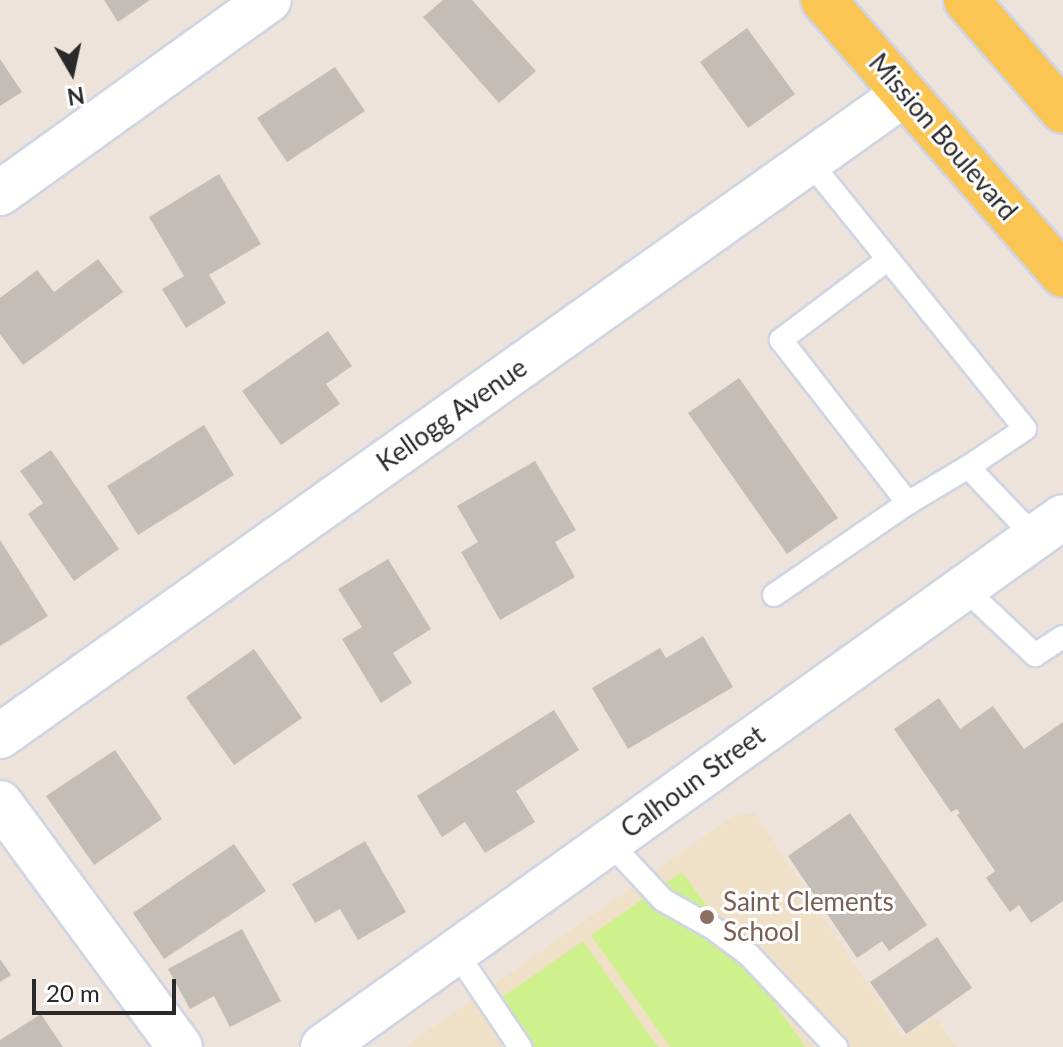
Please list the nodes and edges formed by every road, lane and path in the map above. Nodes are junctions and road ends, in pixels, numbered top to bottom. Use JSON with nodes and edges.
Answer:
{"nodes":[{"id":1,"x":269,"y":0,"type":"edge"},
{"id":2,"x":823,"y":0,"type":"edge"},
{"id":3,"x":966,"y":0,"type":"edge"},
{"id":4,"x":904,"y":94,"type":"junction"},
{"id":5,"x":1063,"y":111,"type":"edge"},
{"id":6,"x":809,"y":161,"type":"junction"},
{"id":7,"x":0,"y":193,"type":"edge"},
{"id":8,"x":887,"y":260,"type":"junction"},
{"id":9,"x":1063,"y":275,"type":"edge"},
{"id":10,"x":968,"y":467,"type":"junction"},
{"id":11,"x":908,"y":503,"type":"junction"},
{"id":12,"x":1049,"y":527,"type":"edge"},
{"id":13,"x":964,"y":588,"type":"junction"},
{"id":14,"x":774,"y":595,"type":"dead end"},
{"id":15,"x":1063,"y":637,"type":"edge"},
{"id":16,"x":0,"y":736,"type":"edge"},
{"id":17,"x":0,"y":803,"type":"edge"},
{"id":18,"x":609,"y":842,"type":"junction"},
{"id":19,"x":456,"y":952,"type":"junction"},
{"id":20,"x":180,"y":1047,"type":"edge"},
{"id":21,"x":323,"y":1047,"type":"edge"},
{"id":22,"x":520,"y":1047,"type":"edge"},
{"id":23,"x":836,"y":1047,"type":"edge"}],
"edges":[{"from":1,"to":7,"type":"street"},
{"from":2,"to":4,"type":"main road","name":"Mission Boulevard"},
{"from":3,"to":5,"type":"main road"},
{"from":4,"to":6,"type":"street","name":"Kellogg Avenue"},
{"from":4,"to":9,"type":"main road","name":"Mission Boulevard"},
{"from":6,"to":8,"type":"lane"},
{"from":6,"to":16,"type":"street","name":"Kellogg Avenue"},
{"from":8,"to":10,"type":"lane"},
{"from":8,"to":11,"type":"lane"},
{"from":10,"to":11,"type":"lane"},
{"from":10,"to":12,"type":"lane"},
{"from":11,"to":14,"type":"lane"},
{"from":12,"to":13,"type":"street","name":"Calhoun Street"},
{"from":13,"to":15,"type":"lane"},
{"from":13,"to":18,"type":"street","name":"Calhoun Street"},
{"from":17,"to":20,"type":"street"},
{"from":18,"to":19,"type":"street","name":"Calhoun Street"},
{"from":18,"to":23,"type":"lane"},
{"from":19,"to":21,"type":"street","name":"Calhoun Street"},
{"from":19,"to":22,"type":"lane"}]}
